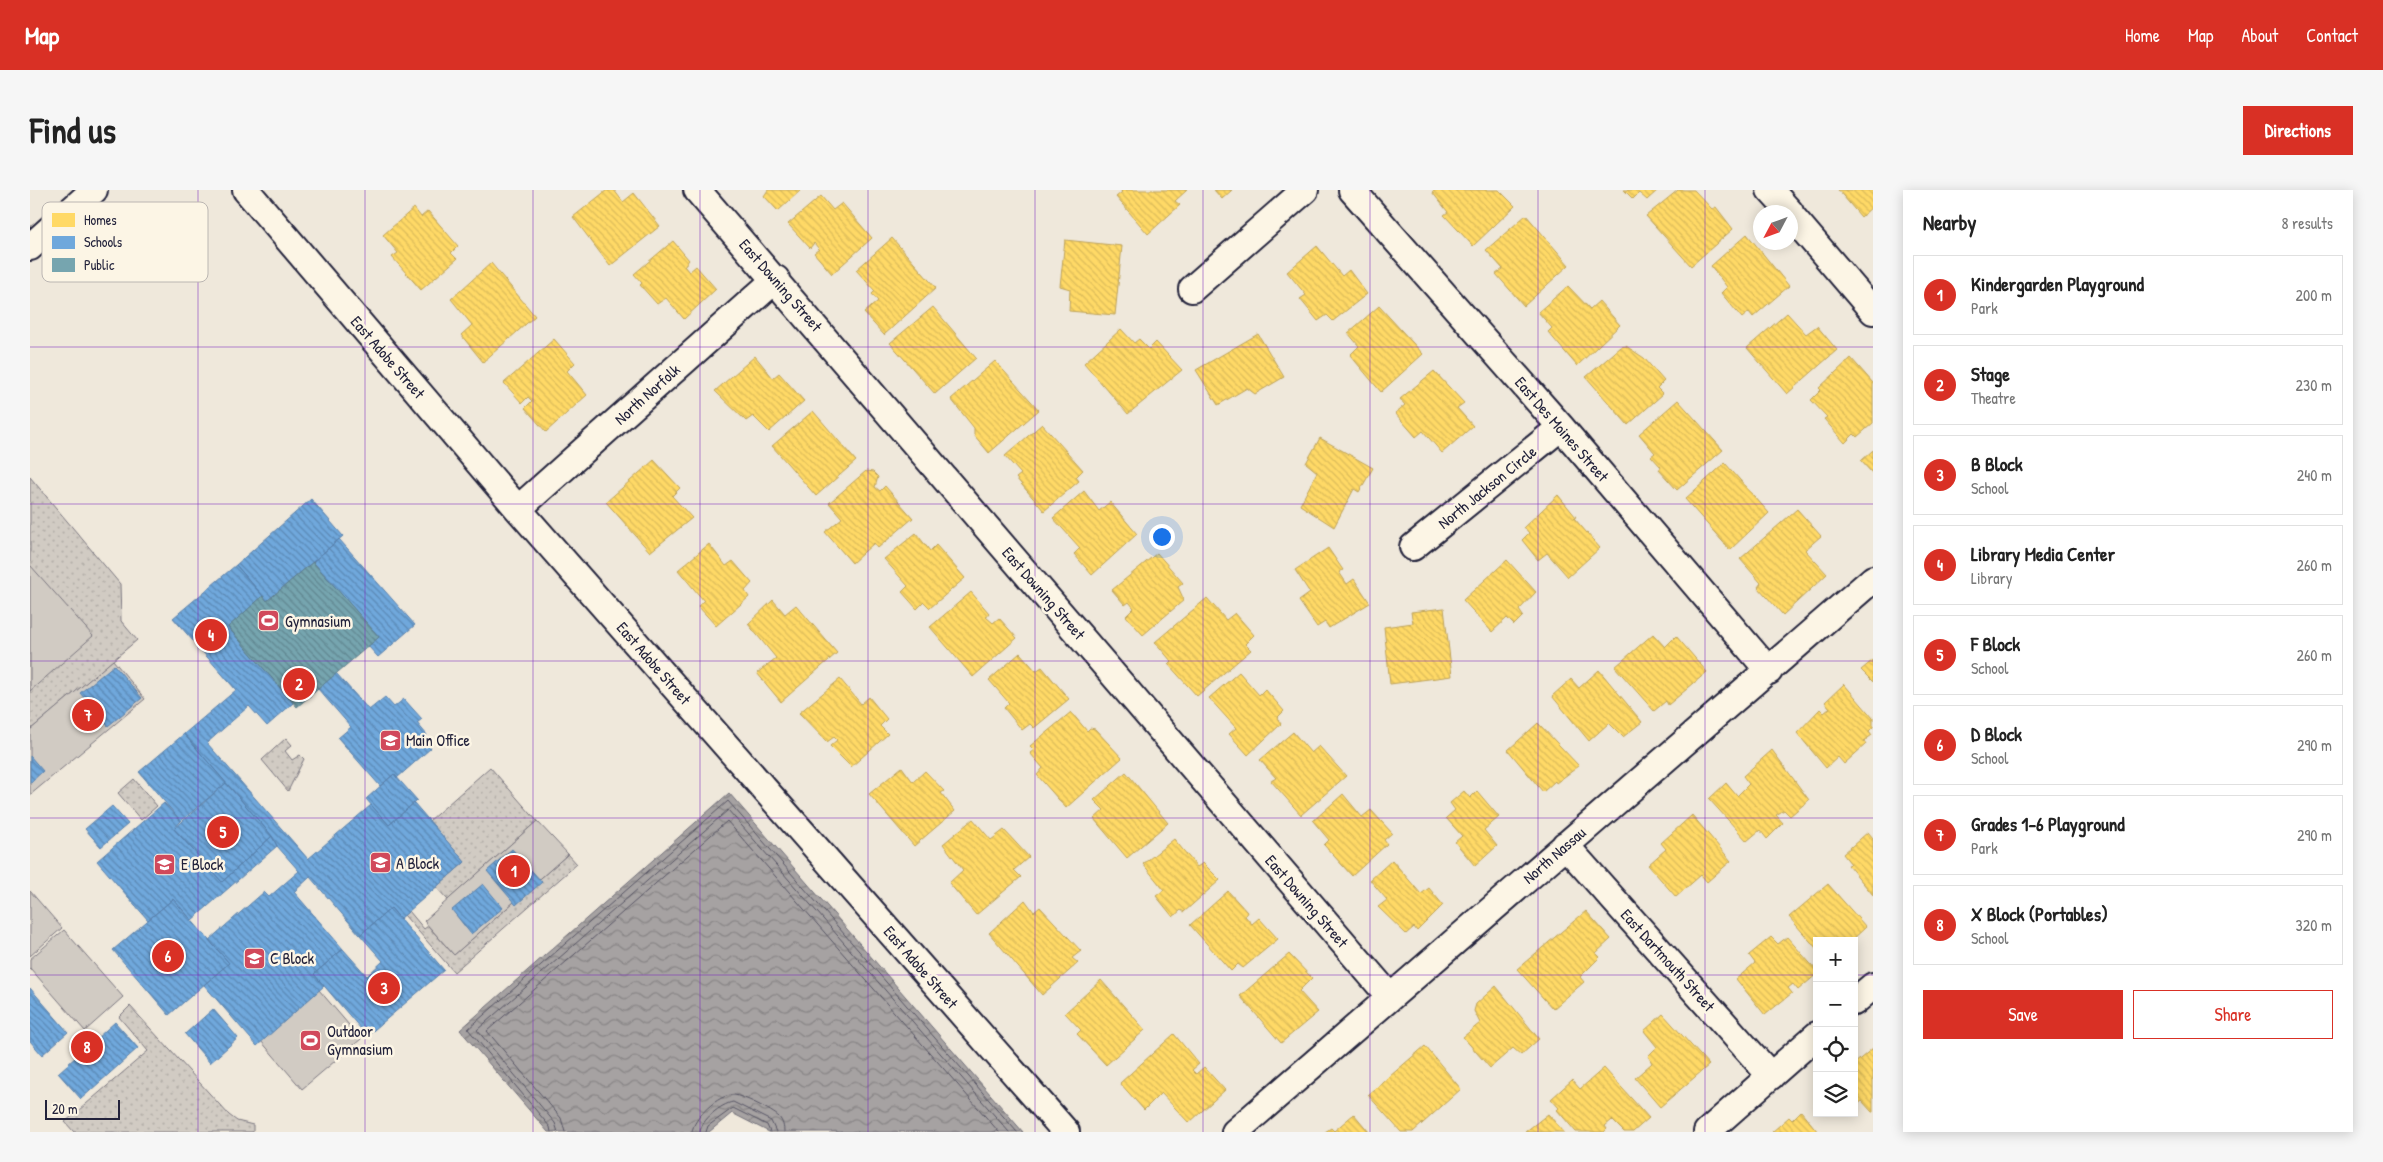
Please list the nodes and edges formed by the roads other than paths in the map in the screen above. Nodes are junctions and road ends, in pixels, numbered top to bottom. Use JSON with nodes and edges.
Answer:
{"nodes":[{"id":1,"x":94,"y":190,"type":"edge"},
{"id":2,"x":246,"y":190,"type":"edge"},
{"id":3,"x":698,"y":190,"type":"edge"},
{"id":4,"x":1305,"y":190,"type":"edge"},
{"id":5,"x":1352,"y":190,"type":"edge"},
{"id":6,"x":1770,"y":190,"type":"edge"},
{"id":7,"x":81,"y":202,"type":"edge"},
{"id":8,"x":1783,"y":205,"type":"edge"},
{"id":9,"x":1798,"y":222,"type":"edge"},
{"id":10,"x":42,"y":236,"type":"edge"},
{"id":11,"x":30,"y":247,"type":"edge"},
{"id":12,"x":776,"y":279,"type":"junction"},
{"id":13,"x":1192,"y":289,"type":"dead end"},
{"id":14,"x":1873,"y":311,"type":"edge"},
{"id":15,"x":1561,"y":426,"type":"junction"},
{"id":16,"x":518,"y":509,"type":"junction"},
{"id":17,"x":1413,"y":547,"type":"dead end"},
{"id":18,"x":1873,"y":579,"type":"edge"},
{"id":19,"x":1769,"y":671,"type":"junction"},
{"id":20,"x":1565,"y":845,"type":"junction"},
{"id":21,"x":1873,"y":986,"type":"edge"},
{"id":22,"x":1390,"y":997,"type":"junction"},
{"id":23,"x":1858,"y":999,"type":"edge"},
{"id":24,"x":1813,"y":1039,"type":"edge"},
{"id":25,"x":1771,"y":1076,"type":"junction"},
{"id":26,"x":1066,"y":1132,"type":"edge"},
{"id":27,"x":1235,"y":1132,"type":"edge"},
{"id":28,"x":1707,"y":1132,"type":"edge"}],
"edges":[{"from":1,"to":7,"type":"street"},
{"from":2,"to":16,"type":"street","name":"East Adobe Street"},
{"from":3,"to":12,"type":"street","name":"East Downing Street"},
{"from":4,"to":13,"type":"street"},
{"from":5,"to":15,"type":"street","name":"East Des Moines Street"},
{"from":6,"to":8,"type":"street"},
{"from":9,"to":14,"type":"street"},
{"from":10,"to":11,"type":"street"},
{"from":12,"to":16,"type":"street","name":"North Norfolk"},
{"from":12,"to":22,"type":"street","name":"East Downing Street"},
{"from":15,"to":17,"type":"street","name":"North Jackson Circle"},
{"from":15,"to":19,"type":"street","name":"East Des Moines Street"},
{"from":16,"to":26,"type":"street","name":"East Adobe Street"},
{"from":18,"to":19,"type":"street","name":"North Nassau"},
{"from":19,"to":20,"type":"street","name":"North Nassau"},
{"from":20,"to":22,"type":"street","name":"North Nassau"},
{"from":20,"to":25,"type":"street","name":"East Dartmouth Street"},
{"from":21,"to":23,"type":"street"},
{"from":22,"to":27,"type":"street","name":"North Nassau"},
{"from":24,"to":25,"type":"street"},
{"from":25,"to":28,"type":"street"}]}
